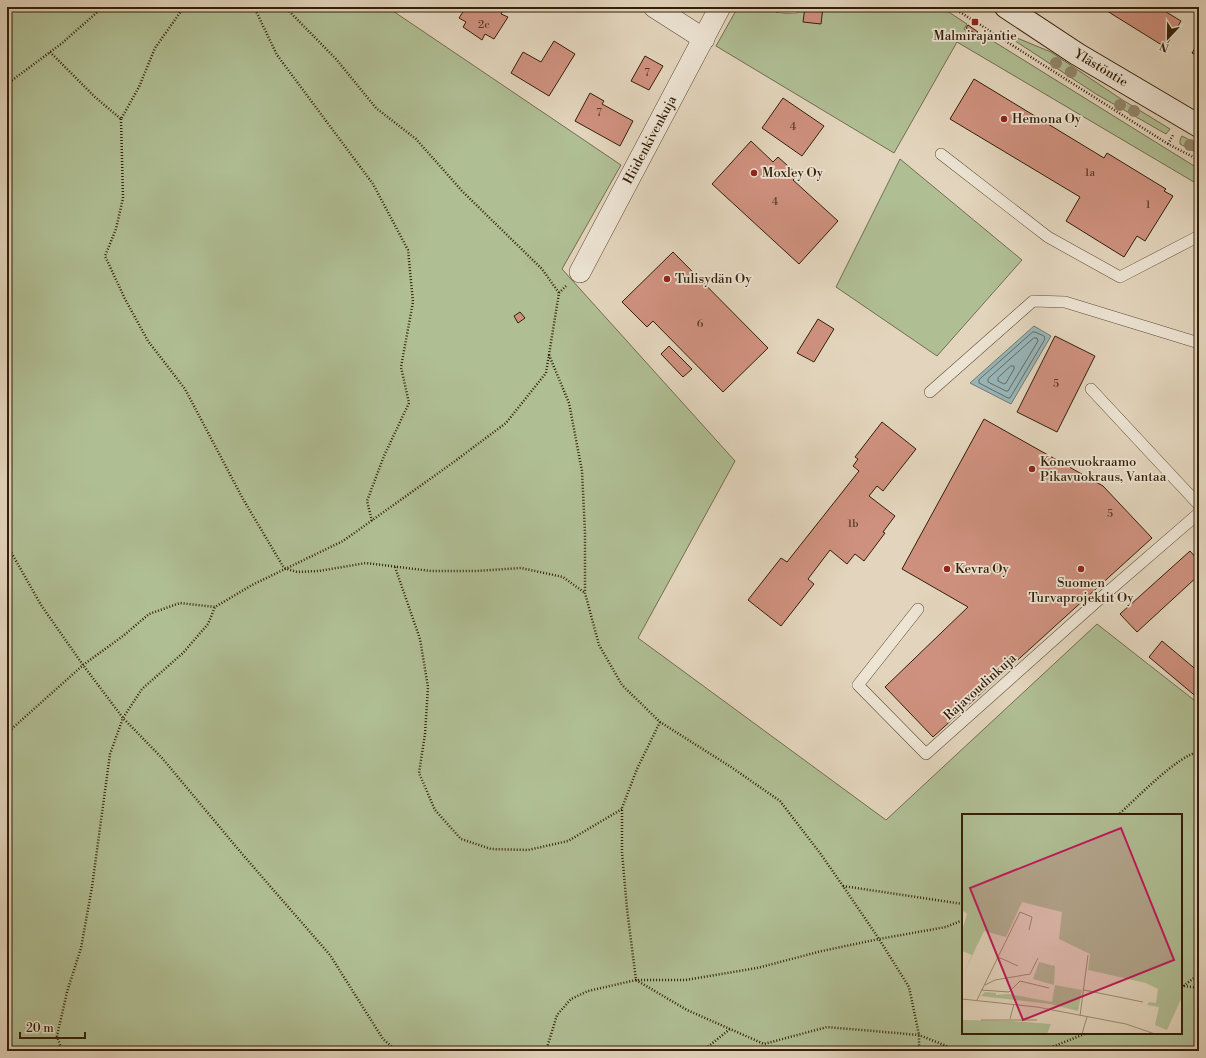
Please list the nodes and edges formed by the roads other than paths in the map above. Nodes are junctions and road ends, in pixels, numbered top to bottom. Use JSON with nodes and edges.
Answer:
{"nodes":[{"id":1,"x":654,"y":7,"type":"edge"},
{"id":2,"x":720,"y":7,"type":"edge"},
{"id":3,"x":779,"y":7,"type":"edge"},
{"id":4,"x":1006,"y":7,"type":"edge"},
{"id":5,"x":794,"y":8,"type":"dead end"},
{"id":6,"x":704,"y":39,"type":"junction"},
{"id":7,"x":1199,"y":126,"type":"edge"},
{"id":8,"x":941,"y":154,"type":"dead end"},
{"id":9,"x":1199,"y":236,"type":"edge"},
{"id":10,"x":580,"y":272,"type":"road end"},
{"id":11,"x":1199,"y":342,"type":"edge"},
{"id":12,"x":1091,"y":389,"type":"dead end"},
{"id":13,"x":930,"y":392,"type":"dead end"},
{"id":14,"x":1199,"y":505,"type":"edge"},
{"id":15,"x":1199,"y":513,"type":"edge"},
{"id":16,"x":918,"y":608,"type":"dead end"}],
"edges":[{"from":1,"to":6,"type":"street"},
{"from":2,"to":6,"type":"street","name":"Hiidenkivenkuja"},
{"from":3,"to":5,"type":"lane"},
{"from":4,"to":7,"type":"main road","name":"Ylästöntie"},
{"from":6,"to":10,"type":"street","name":"Hiidenkivenkuja"},
{"from":8,"to":9,"type":"lane"},
{"from":11,"to":13,"type":"lane"},
{"from":12,"to":14,"type":"lane"},
{"from":15,"to":16,"type":"lane","name":"Rajavoudinkuja"}]}
